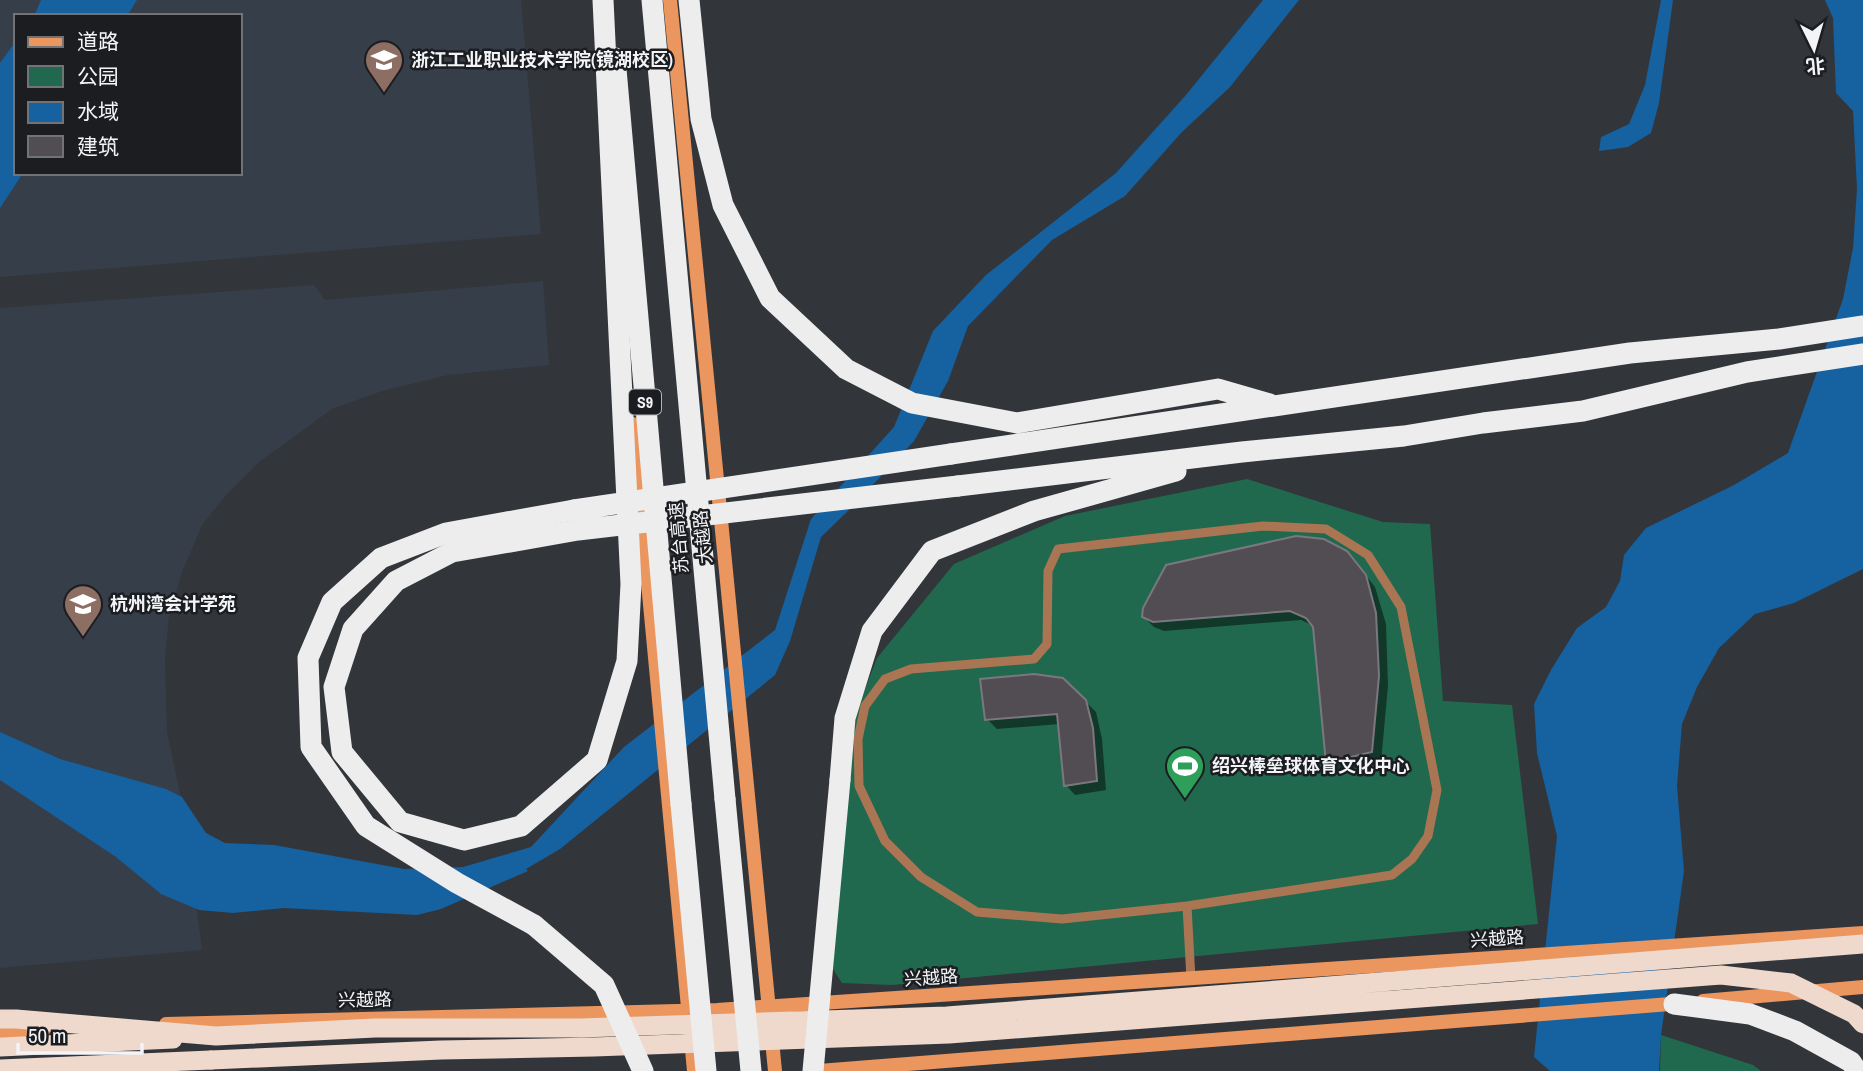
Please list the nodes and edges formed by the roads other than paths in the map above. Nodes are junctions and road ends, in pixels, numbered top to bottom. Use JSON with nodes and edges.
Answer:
{"nodes":[{"id":1,"x":593,"y":0,"type":"edge"},
{"id":2,"x":604,"y":0,"type":"edge"},
{"id":3,"x":610,"y":0,"type":"edge"},
{"id":4,"x":652,"y":0,"type":"edge"},
{"id":5,"x":670,"y":0,"type":"edge"},
{"id":6,"x":689,"y":0,"type":"edge"},
{"id":7,"x":1863,"y":326,"type":"edge"},
{"id":8,"x":1863,"y":354,"type":"edge"},
{"id":9,"x":1279,"y":406,"type":"junction"},
{"id":10,"x":1242,"y":452,"type":"junction"},
{"id":11,"x":1187,"y":906,"type":"junction"},
{"id":12,"x":1863,"y":933,"type":"edge"},
{"id":13,"x":1863,"y":944,"type":"edge"},
{"id":14,"x":1191,"y":979,"type":"junction"},
{"id":15,"x":1863,"y":987,"type":"edge"},
{"id":16,"x":1674,"y":1004,"type":"junction"},
{"id":17,"x":768,"y":1007,"type":"junction"},
{"id":18,"x":688,"y":1011,"type":"junction"},
{"id":19,"x":0,"y":1019,"type":"edge"},
{"id":20,"x":1863,"y":1024,"type":"edge"},
{"id":21,"x":0,"y":1031,"type":"edge"},
{"id":22,"x":216,"y":1036,"type":"junction"},
{"id":23,"x":0,"y":1047,"type":"edge"},
{"id":24,"x":211,"y":1060,"type":"junction"},
{"id":25,"x":0,"y":1069,"type":"edge"},
{"id":26,"x":120,"y":1071,"type":"edge"},
{"id":27,"x":643,"y":1071,"type":"edge"},
{"id":28,"x":694,"y":1071,"type":"edge"},
{"id":29,"x":706,"y":1071,"type":"edge"},
{"id":30,"x":751,"y":1071,"type":"edge"},
{"id":31,"x":775,"y":1071,"type":"edge"},
{"id":32,"x":813,"y":1071,"type":"edge"},
{"id":33,"x":819,"y":1071,"type":"edge"},
{"id":34,"x":1857,"y":1071,"type":"edge"}],
"edges":[{"from":1,"to":18,"type":"main road"},
{"from":2,"to":10,"type":"highway","bridge":true},
{"from":3,"to":29,"type":"highway","name":"苏台高速","number":"S9","bridge":true},
{"from":4,"to":30,"type":"highway","name":"苏台高速","bridge":true},
{"from":5,"to":17,"type":"main road","name":"大越路"},
{"from":6,"to":9,"type":"highway"},
{"from":7,"to":9,"type":"highway"},
{"from":8,"to":10,"type":"highway"},
{"from":9,"to":27,"type":"highway","bridge":true},
{"from":10,"to":32,"type":"highway","bridge":true},
{"from":11,"to":11,"type":"lane"},
{"from":11,"to":14,"type":"lane"},
{"from":12,"to":14,"type":"main road","name":"兴越路"},
{"from":13,"to":22,"type":"highway","bridge":true},
{"from":14,"to":17,"type":"main road","name":"兴越路"},
{"from":15,"to":16,"type":"main road"},
{"from":16,"to":33,"type":"main road"},
{"from":16,"to":34,"type":"highway"},
{"from":17,"to":18,"type":"main road","name":"兴越路"},
{"from":17,"to":31,"type":"main road","name":"大越路"},
{"from":18,"to":21,"type":"main road","name":"兴越路"},
{"from":18,"to":28,"type":"main road"},
{"from":19,"to":22,"type":"highway","bridge":true},
{"from":20,"to":24,"type":"highway","bridge":true},
{"from":22,"to":23,"type":"highway","bridge":true},
{"from":24,"to":25,"type":"highway"},
{"from":24,"to":26,"type":"highway"}]}
